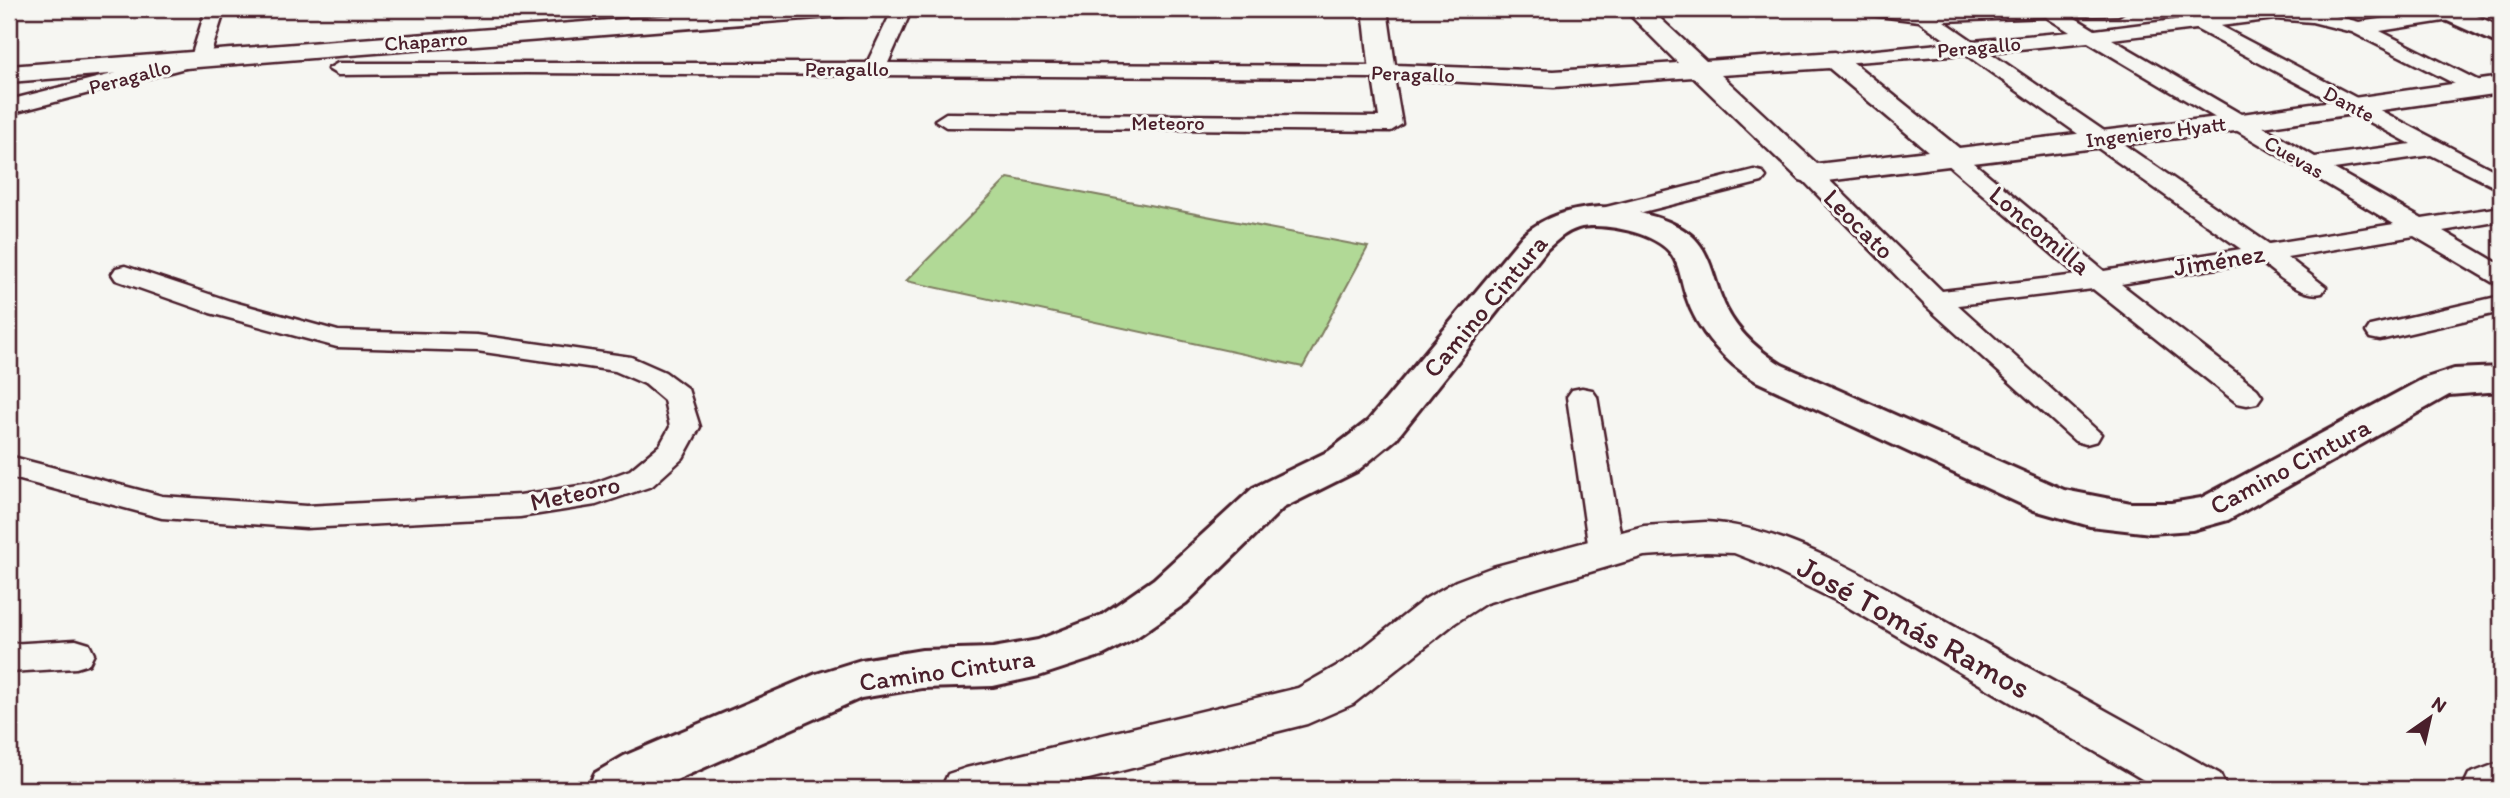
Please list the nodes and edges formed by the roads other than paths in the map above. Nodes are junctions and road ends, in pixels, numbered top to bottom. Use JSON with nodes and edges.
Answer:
{"nodes":[{"id":1,"x":215,"y":9,"type":"edge"},
{"id":2,"x":842,"y":9,"type":"edge"},
{"id":3,"x":902,"y":9,"type":"edge"},
{"id":4,"x":1375,"y":9,"type":"edge"},
{"id":5,"x":1636,"y":9,"type":"edge"},
{"id":6,"x":1871,"y":9,"type":"edge"},
{"id":7,"x":2118,"y":9,"type":"edge"},
{"id":8,"x":2482,"y":9,"type":"edge"},
{"id":9,"x":2447,"y":11,"type":"edge"},
{"id":10,"x":2052,"y":13,"type":"junction"},
{"id":11,"x":2202,"y":15,"type":"edge"},
{"id":12,"x":1924,"y":16,"type":"junction"},
{"id":13,"x":2358,"y":28,"type":"junction"},
{"id":14,"x":2091,"y":36,"type":"junction"},
{"id":15,"x":2501,"y":37,"type":"edge"},
{"id":16,"x":1970,"y":48,"type":"junction"},
{"id":17,"x":201,"y":58,"type":"junction"},
{"id":18,"x":1835,"y":60,"type":"junction"},
{"id":19,"x":338,"y":69,"type":"dead end"},
{"id":20,"x":875,"y":69,"type":"junction"},
{"id":21,"x":1698,"y":70,"type":"junction"},
{"id":22,"x":1383,"y":72,"type":"junction"},
{"id":23,"x":9,"y":74,"type":"edge"},
{"id":24,"x":2489,"y":87,"type":"edge"},
{"id":25,"x":2350,"y":105,"type":"junction"},
{"id":26,"x":9,"y":107,"type":"edge"},
{"id":27,"x":946,"y":120,"type":"dead end"},
{"id":28,"x":2235,"y":123,"type":"junction"},
{"id":29,"x":2102,"y":139,"type":"junction"},
{"id":30,"x":2434,"y":148,"type":"junction"},
{"id":31,"x":1954,"y":158,"type":"junction"},
{"id":32,"x":2309,"y":165,"type":"junction"},
{"id":33,"x":1810,"y":174,"type":"junction"},
{"id":34,"x":1754,"y":177,"type":"dead end"},
{"id":35,"x":2501,"y":183,"type":"edge"},
{"id":36,"x":2501,"y":214,"type":"edge"},
{"id":37,"x":1603,"y":215,"type":"junction"},
{"id":38,"x":2415,"y":228,"type":"junction"},
{"id":39,"x":2263,"y":253,"type":"junction"},
{"id":40,"x":125,"y":274,"type":"dead end"},
{"id":41,"x":2501,"y":276,"type":"edge"},
{"id":42,"x":2099,"y":280,"type":"junction"},
{"id":43,"x":2313,"y":288,"type":"dead end"},
{"id":44,"x":1936,"y":300,"type":"junction"},
{"id":45,"x":2501,"y":304,"type":"edge"},
{"id":46,"x":2380,"y":332,"type":"dead end"},
{"id":47,"x":2501,"y":379,"type":"edge"},
{"id":48,"x":2247,"y":396,"type":"dead end"},
{"id":49,"x":1582,"y":397,"type":"dead end"},
{"id":50,"x":2087,"y":434,"type":"dead end"},
{"id":51,"x":9,"y":467,"type":"edge"},
{"id":52,"x":1606,"y":550,"type":"junction"},
{"id":53,"x":76,"y":654,"type":"dead end"},
{"id":54,"x":9,"y":658,"type":"edge"},
{"id":55,"x":2501,"y":783,"type":"edge"},
{"id":56,"x":613,"y":789,"type":"edge"},
{"id":57,"x":966,"y":789,"type":"edge"},
{"id":58,"x":2202,"y":789,"type":"edge"},
{"id":59,"x":2487,"y":789,"type":"edge"}],
"edges":[{"from":1,"to":17,"type":"street","name":"Peragallo"},
{"from":2,"to":17,"type":"street","name":"Chaparro"},
{"from":3,"to":20,"type":"street"},
{"from":4,"to":22,"type":"street"},
{"from":5,"to":21,"type":"street","name":"Leocato"},
{"from":6,"to":12,"type":"street"},
{"from":7,"to":10,"type":"street"},
{"from":8,"to":9,"type":"street","name":"Peragallo"},
{"from":9,"to":13,"type":"street","name":"Peragallo"},
{"from":9,"to":15,"type":"main road"},
{"from":10,"to":12,"type":"street"},
{"from":10,"to":14,"type":"street","name":"Cuevas"},
{"from":11,"to":13,"type":"street","name":"Peragallo"},
{"from":11,"to":14,"type":"street","name":"Peragallo"},
{"from":11,"to":25,"type":"street","name":"Dante"},
{"from":12,"to":16,"type":"street"},
{"from":13,"to":24,"type":"street"},
{"from":14,"to":16,"type":"street","name":"Peragallo"},
{"from":14,"to":28,"type":"street","name":"Cuevas"},
{"from":16,"to":18,"type":"street","name":"Peragallo"},
{"from":16,"to":29,"type":"street"},
{"from":17,"to":23,"type":"street","name":"Chaparro"},
{"from":17,"to":26,"type":"street","name":"Peragallo"},
{"from":18,"to":21,"type":"street","name":"Peragallo"},
{"from":18,"to":31,"type":"street","name":"Loncomilla"},
{"from":19,"to":20,"type":"street","name":"Peragallo"},
{"from":20,"to":22,"type":"street","name":"Peragallo"},
{"from":21,"to":22,"type":"street","name":"Peragallo"},
{"from":21,"to":33,"type":"street","name":"Leocato"},
{"from":22,"to":27,"type":"street","name":"Meteoro"},
{"from":24,"to":25,"type":"street","name":"Ingeniero Hyatt"},
{"from":25,"to":28,"type":"street","name":"Ingeniero Hyatt"},
{"from":25,"to":30,"type":"street","name":"Dante"},
{"from":28,"to":29,"type":"street","name":"Ingeniero Hyatt"},
{"from":28,"to":32,"type":"street","name":"Cuevas"},
{"from":29,"to":31,"type":"street","name":"Ingeniero Hyatt"},
{"from":29,"to":39,"type":"street"},
{"from":30,"to":32,"type":"street"},
{"from":30,"to":35,"type":"street","name":"Dante"},
{"from":31,"to":33,"type":"street","name":"Ingeniero Hyatt"},
{"from":31,"to":42,"type":"street","name":"Loncomilla"},
{"from":32,"to":38,"type":"street","name":"Cuevas"},
{"from":33,"to":44,"type":"street","name":"Leocato"},
{"from":34,"to":37,"type":"street"},
{"from":36,"to":38,"type":"street","name":"Jiménez"},
{"from":37,"to":47,"type":"main road","name":"Camino Cintura"},
{"from":37,"to":56,"type":"main road","name":"Camino Cintura"},
{"from":38,"to":39,"type":"street","name":"Jiménez"},
{"from":38,"to":41,"type":"street","name":"Cuevas"},
{"from":39,"to":42,"type":"street","name":"Jiménez"},
{"from":39,"to":43,"type":"street"},
{"from":40,"to":51,"type":"street","name":"Meteoro"},
{"from":42,"to":44,"type":"street","name":"Jiménez"},
{"from":42,"to":48,"type":"street","name":"Loncomilla"},
{"from":44,"to":50,"type":"street","name":"Leocato"},
{"from":45,"to":46,"type":"street"},
{"from":49,"to":52,"type":"street"},
{"from":52,"to":57,"type":"street","name":"José Tomás Ramos"},
{"from":52,"to":58,"type":"street","name":"José Tomás Ramos"},
{"from":53,"to":54,"type":"street"},
{"from":55,"to":59,"type":"street"}]}
